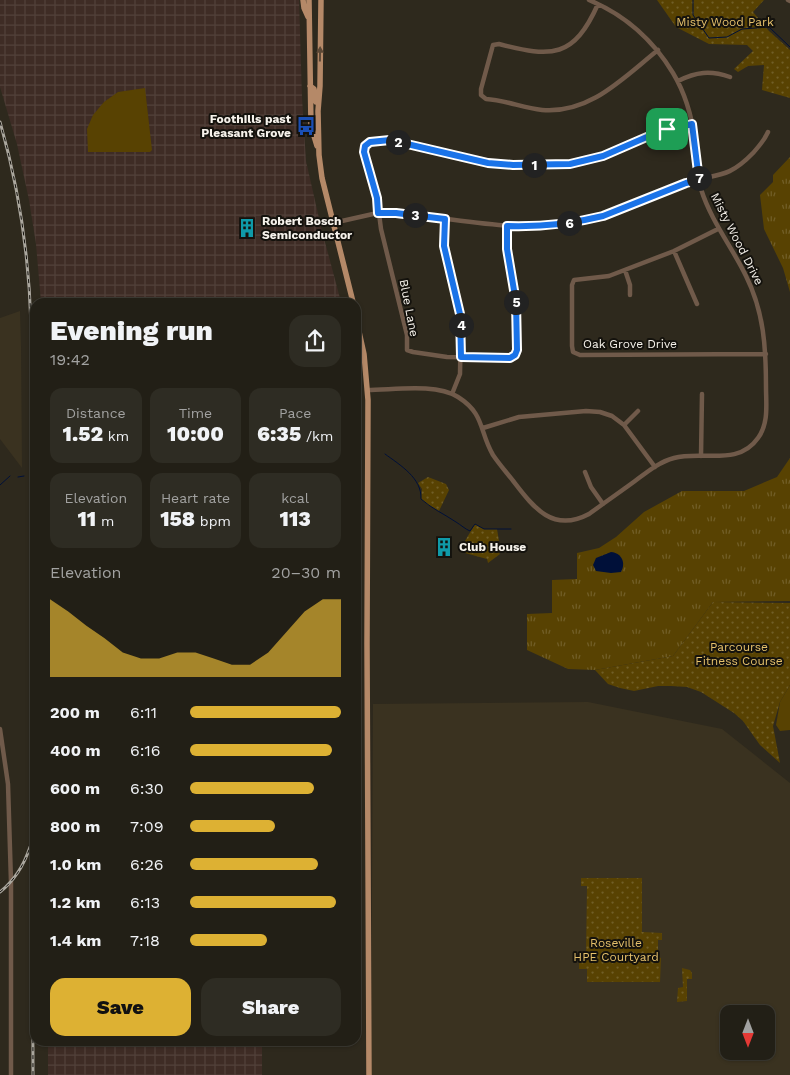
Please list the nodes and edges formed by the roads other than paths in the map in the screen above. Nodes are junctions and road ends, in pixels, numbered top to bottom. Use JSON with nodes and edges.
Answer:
{"nodes":[{"id":1,"x":303,"y":0,"type":"edge"},
{"id":2,"x":309,"y":0,"type":"edge"},
{"id":3,"x":321,"y":0,"type":"edge"},
{"id":4,"x":589,"y":0,"type":"edge"},
{"id":5,"x":598,"y":4,"type":"junction"},
{"id":6,"x":309,"y":20,"type":"junction"},
{"id":7,"x":658,"y":50,"type":"junction"},
{"id":8,"x":310,"y":69,"type":"junction"},
{"id":9,"x":730,"y":77,"type":"dead end"},
{"id":10,"x":678,"y":81,"type":"junction"},
{"id":11,"x":310,"y":86,"type":"junction"},
{"id":12,"x":320,"y":86,"type":"junction"},
{"id":13,"x":318,"y":111,"type":"junction"},
{"id":14,"x":692,"y":124,"type":"junction"},
{"id":15,"x":768,"y":132,"type":"dead end"},
{"id":16,"x":319,"y":155,"type":"junction"},
{"id":17,"x":699,"y":180,"type":"junction"},
{"id":18,"x":378,"y":213,"type":"junction"},
{"id":19,"x":445,"y":219,"type":"junction"},
{"id":20,"x":333,"y":223,"type":"junction"},
{"id":21,"x":507,"y":226,"type":"junction"},
{"id":22,"x":718,"y":229,"type":"junction"},
{"id":23,"x":674,"y":251,"type":"junction"},
{"id":24,"x":625,"y":270,"type":"junction"},
{"id":25,"x":630,"y":296,"type":"dead end"},
{"id":26,"x":352,"y":298,"type":"edge"},
{"id":27,"x":697,"y":304,"type":"dead end"},
{"id":28,"x":361,"y":340,"type":"edge"},
{"id":29,"x":766,"y":354,"type":"junction"},
{"id":30,"x":461,"y":357,"type":"junction"},
{"id":31,"x":367,"y":390,"type":"junction"},
{"id":32,"x":452,"y":394,"type":"junction"},
{"id":33,"x":702,"y":394,"type":"dead end"},
{"id":34,"x":638,"y":411,"type":"dead end"},
{"id":35,"x":624,"y":425,"type":"junction"},
{"id":36,"x":483,"y":428,"type":"junction"},
{"id":37,"x":702,"y":456,"type":"junction"},
{"id":38,"x":654,"y":467,"type":"junction"},
{"id":39,"x":585,"y":472,"type":"dead end"},
{"id":40,"x":603,"y":504,"type":"junction"},
{"id":41,"x":0,"y":730,"type":"edge"},
{"id":42,"x":11,"y":1075,"type":"edge"},
{"id":43,"x":369,"y":1075,"type":"edge"}],
"edges":[{"from":1,"to":6,"type":"main road"},
{"from":2,"to":6,"type":"main road"},
{"from":12,"to":3,"type":"main road","one_way":true},
{"from":4,"to":5,"type":"street","name":"Misty Wood Drive"},
{"from":5,"to":7,"type":"street","name":"Misty Wood Drive"},
{"from":5,"to":7,"type":"street"},
{"from":6,"to":8,"type":"main road"},
{"from":7,"to":10,"type":"street","name":"Misty Wood Drive"},
{"from":8,"to":11,"type":"main road"},
{"from":8,"to":12,"type":"main road"},
{"from":9,"to":10,"type":"street"},
{"from":10,"to":14,"type":"street","name":"Misty Wood Drive"},
{"from":11,"to":13,"type":"main road"},
{"from":11,"to":16,"type":"main road"},
{"from":12,"to":13,"type":"main road"},
{"from":13,"to":16,"type":"main road"},
{"from":14,"to":17,"type":"street","name":"Misty Wood Drive"},
{"from":14,"to":18,"type":"street"},
{"from":15,"to":17,"type":"street"},
{"from":16,"to":20,"type":"main road"},
{"from":17,"to":21,"type":"street"},
{"from":17,"to":22,"type":"street","name":"Misty Wood Drive"},
{"from":18,"to":19,"type":"street"},
{"from":18,"to":20,"type":"street"},
{"from":18,"to":30,"type":"street","name":"Blue Lane"},
{"from":19,"to":21,"type":"street"},
{"from":19,"to":30,"type":"street"},
{"from":20,"to":26,"type":"main road"},
{"from":21,"to":30,"type":"street","name":"Blue Lane"},
{"from":22,"to":23,"type":"street","name":"Oak Grove Drive"},
{"from":22,"to":29,"type":"street","name":"Misty Wood Drive"},
{"from":23,"to":24,"type":"street","name":"Oak Grove Drive"},
{"from":23,"to":27,"type":"street"},
{"from":24,"to":25,"type":"street"},
{"from":24,"to":29,"type":"street","name":"Oak Grove Drive"},
{"from":28,"to":31,"type":"main road"},
{"from":29,"to":37,"type":"street","name":"Misty Wood Drive"},
{"from":30,"to":32,"type":"street"},
{"from":31,"to":32,"type":"street","name":"Misty Wood Drive"},
{"from":31,"to":43,"type":"main road"},
{"from":32,"to":36,"type":"street","name":"Misty Wood Drive"},
{"from":33,"to":37,"type":"street"},
{"from":34,"to":35,"type":"street"},
{"from":35,"to":36,"type":"street"},
{"from":35,"to":38,"type":"street"},
{"from":36,"to":40,"type":"street","name":"Misty Wood Drive"},
{"from":37,"to":38,"type":"street","name":"Misty Wood Drive"},
{"from":38,"to":40,"type":"street","name":"Misty Wood Drive"},
{"from":39,"to":40,"type":"street"},
{"from":41,"to":42,"type":"street"}]}
